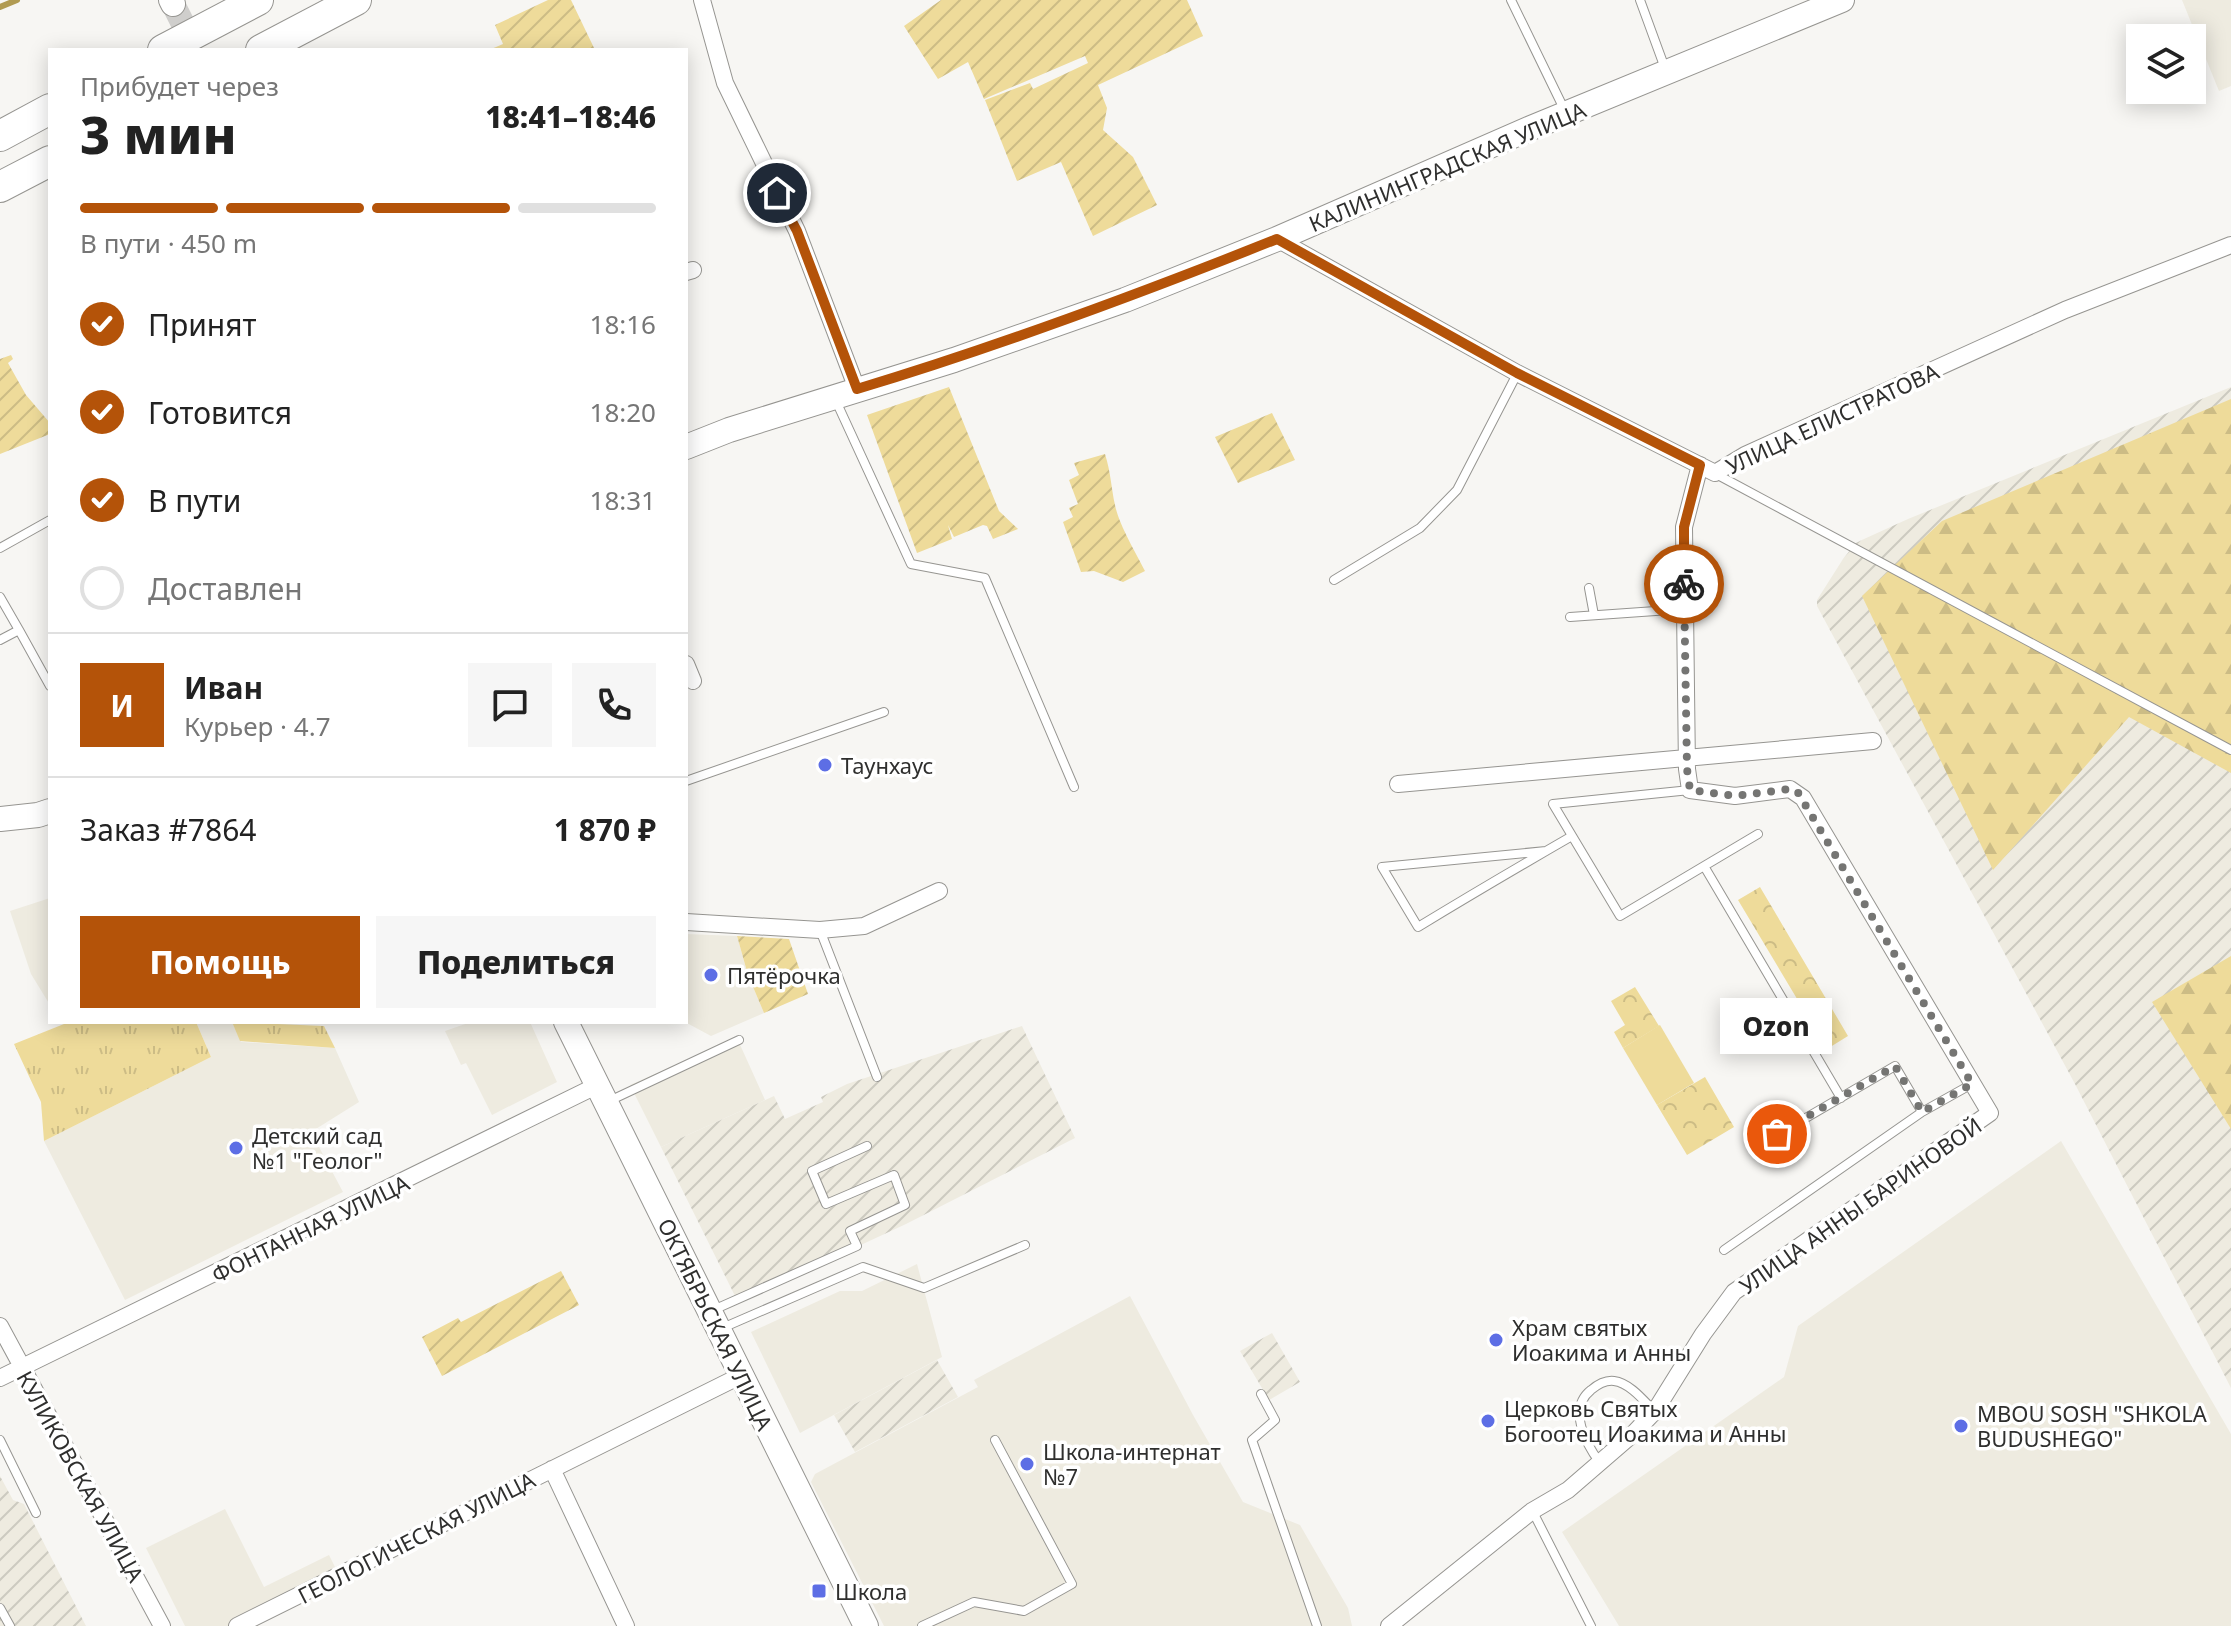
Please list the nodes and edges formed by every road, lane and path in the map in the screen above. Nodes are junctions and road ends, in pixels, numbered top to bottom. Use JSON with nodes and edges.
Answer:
{"nodes":[{"id":1,"x":258,"y":0,"type":"edge"},
{"id":2,"x":356,"y":0,"type":"edge"},
{"id":3,"x":702,"y":0,"type":"edge"},
{"id":4,"x":1511,"y":0,"type":"edge"},
{"id":5,"x":1640,"y":0,"type":"edge"},
{"id":6,"x":1842,"y":0,"type":"edge"},
{"id":7,"x":167,"y":48,"type":"edge"},
{"id":8,"x":265,"y":48,"type":"edge"},
{"id":9,"x":1666,"y":72,"type":"junction"},
{"id":10,"x":48,"y":110,"type":"edge"},
{"id":11,"x":1567,"y":115,"type":"junction"},
{"id":12,"x":0,"y":136,"type":"edge"},
{"id":13,"x":48,"y":162,"type":"edge"},
{"id":14,"x":0,"y":187,"type":"edge"},
{"id":15,"x":1277,"y":239,"type":"junction"},
{"id":16,"x":2231,"y":245,"type":"edge"},
{"id":17,"x":1517,"y":373,"type":"junction"},
{"id":18,"x":857,"y":389,"type":"junction"},
{"id":19,"x":834,"y":397,"type":"junction"},
{"id":20,"x":688,"y":446,"type":"edge"},
{"id":21,"x":1708,"y":469,"type":"junction"},
{"id":22,"x":48,"y":521,"type":"edge"},
{"id":23,"x":0,"y":548,"type":"edge"},
{"id":24,"x":1334,"y":580,"type":"dead end"},
{"id":25,"x":1589,"y":588,"type":"dead end"},
{"id":26,"x":0,"y":597,"type":"edge"},
{"id":27,"x":1684,"y":609,"type":"junction"},
{"id":28,"x":1594,"y":615,"type":"junction"},
{"id":29,"x":1570,"y":617,"type":"dead end"},
{"id":30,"x":19,"y":630,"type":"junction"},
{"id":31,"x":0,"y":640,"type":"edge"},
{"id":32,"x":688,"y":669,"type":"edge"},
{"id":33,"x":693,"y":681,"type":"dead end"},
{"id":34,"x":48,"y":682,"type":"edge"},
{"id":35,"x":884,"y":712,"type":"dead end"},
{"id":36,"x":1873,"y":741,"type":"dead end"},
{"id":37,"x":2231,"y":750,"type":"edge"},
{"id":38,"x":1688,"y":758,"type":"junction"},
{"id":39,"x":688,"y":780,"type":"edge"},
{"id":40,"x":1398,"y":784,"type":"dead end"},
{"id":41,"x":1074,"y":787,"type":"dead end"},
{"id":42,"x":1690,"y":790,"type":"junction"},
{"id":43,"x":48,"y":812,"type":"edge"},
{"id":44,"x":0,"y":819,"type":"edge"},
{"id":45,"x":1758,"y":834,"type":"dead end"},
{"id":46,"x":1572,"y":836,"type":"junction"},
{"id":47,"x":1546,"y":851,"type":"junction"},
{"id":48,"x":1704,"y":866,"type":"junction"},
{"id":49,"x":939,"y":891,"type":"dead end"},
{"id":50,"x":688,"y":922,"type":"edge"},
{"id":51,"x":820,"y":930,"type":"junction"},
{"id":52,"x":567,"y":1024,"type":"edge"},
{"id":53,"x":739,"y":1040,"type":"dead end"},
{"id":54,"x":877,"y":1077,"type":"dead end"},
{"id":55,"x":1972,"y":1084,"type":"junction"},
{"id":56,"x":602,"y":1094,"type":"junction"},
{"id":57,"x":1841,"y":1098,"type":"junction"},
{"id":58,"x":1922,"y":1112,"type":"junction"},
{"id":59,"x":867,"y":1146,"type":"dead end"},
{"id":60,"x":1756,"y":1147,"type":"dead end"},
{"id":61,"x":1025,"y":1245,"type":"dead end"},
{"id":62,"x":1724,"y":1250,"type":"dead end"},
{"id":63,"x":715,"y":1321,"type":"junction"},
{"id":64,"x":0,"y":1326,"type":"edge"},
{"id":65,"x":22,"y":1369,"type":"junction"},
{"id":66,"x":742,"y":1375,"type":"junction"},
{"id":67,"x":0,"y":1378,"type":"edge"},
{"id":68,"x":1261,"y":1394,"type":"dead end"},
{"id":69,"x":1655,"y":1411,"type":"junction"},
{"id":70,"x":0,"y":1440,"type":"edge"},
{"id":71,"x":995,"y":1440,"type":"dead end"},
{"id":72,"x":1600,"y":1463,"type":"junction"},
{"id":73,"x":552,"y":1469,"type":"junction"},
{"id":74,"x":1532,"y":1511,"type":"junction"},
{"id":75,"x":36,"y":1513,"type":"dead end"},
{"id":76,"x":0,"y":1608,"type":"edge"},
{"id":77,"x":10,"y":1626,"type":"edge"},
{"id":78,"x":162,"y":1626,"type":"edge"},
{"id":79,"x":237,"y":1626,"type":"edge"},
{"id":80,"x":626,"y":1626,"type":"edge"},
{"id":81,"x":866,"y":1626,"type":"edge"},
{"id":82,"x":922,"y":1626,"type":"edge"},
{"id":83,"x":1317,"y":1626,"type":"edge"},
{"id":84,"x":1389,"y":1626,"type":"edge"},
{"id":85,"x":1591,"y":1626,"type":"edge"}],
"edges":[{"from":1,"to":7,"type":"highway"},
{"from":2,"to":8,"type":"highway"},
{"from":3,"to":18,"type":"street"},
{"from":4,"to":11,"type":"lane"},
{"from":5,"to":9,"type":"lane"},
{"from":6,"to":9,"type":"street","name":"КАЛИНИНГРАДСКАЯ УЛИЦА"},
{"from":9,"to":11,"type":"street","name":"КАЛИНИНГРАДСКАЯ УЛИЦА"},
{"from":10,"to":12,"type":"highway"},
{"from":11,"to":15,"type":"street","name":"КАЛИНИНГРАДСКАЯ УЛИЦА"},
{"from":13,"to":14,"type":"highway"},
{"from":15,"to":17,"type":"street","name":"УЛИЦА ЕЛИСТРАТОВА"},
{"from":15,"to":18,"type":"street","name":"КАЛИНИНГРАДСКАЯ УЛИЦА"},
{"from":16,"to":21,"type":"street","name":"УЛИЦА ЕЛИСТРАТОВА"},
{"from":17,"to":21,"type":"street","name":"УЛИЦА ЕЛИСТРАТОВА"},
{"from":17,"to":24,"type":"lane"},
{"from":18,"to":19,"type":"street","name":"КАЛИНИНГРАДСКАЯ УЛИЦА"},
{"from":19,"to":20,"type":"street","name":"КАЛИНИНГРАДСКАЯ УЛИЦА"},
{"from":19,"to":41,"type":"lane"},
{"from":21,"to":27,"type":"street"},
{"from":21,"to":37,"type":"lane"},
{"from":22,"to":23,"type":"lane"},
{"from":25,"to":28,"type":"lane"},
{"from":26,"to":30,"type":"lane"},
{"from":27,"to":28,"type":"lane"},
{"from":27,"to":38,"type":"street"},
{"from":28,"to":29,"type":"lane"},
{"from":30,"to":31,"type":"lane"},
{"from":30,"to":34,"type":"lane"},
{"from":32,"to":33,"type":"street"},
{"from":35,"to":39,"type":"lane"},
{"from":36,"to":38,"type":"street"},
{"from":38,"to":40,"type":"street"},
{"from":38,"to":42,"type":"street"},
{"from":42,"to":46,"type":"lane"},
{"from":42,"to":55,"type":"street"},
{"from":43,"to":44,"type":"street"},
{"from":45,"to":48,"type":"lane"},
{"from":46,"to":47,"type":"lane"},
{"from":46,"to":48,"type":"lane"},
{"from":47,"to":47,"type":"lane"},
{"from":48,"to":57,"type":"lane"},
{"from":49,"to":51,"type":"street"},
{"from":50,"to":51,"type":"street"},
{"from":51,"to":54,"type":"lane"},
{"from":52,"to":56,"type":"street","name":"ОКТЯБРЬСКАЯ УЛИЦА"},
{"from":53,"to":56,"type":"lane"},
{"from":55,"to":58,"type":"lane"},
{"from":55,"to":69,"type":"street","name":"УЛИЦА АННЫ БАРИНОВОЙ"},
{"from":56,"to":63,"type":"street","name":"ОКТЯБРЬСКАЯ УЛИЦА"},
{"from":56,"to":65,"type":"street","name":"ФОНТАННАЯ УЛИЦА"},
{"from":57,"to":58,"type":"lane"},
{"from":57,"to":60,"type":"lane"},
{"from":58,"to":62,"type":"lane"},
{"from":59,"to":63,"type":"lane"},
{"from":61,"to":63,"type":"lane"},
{"from":63,"to":66,"type":"street","name":"ОКТЯБРЬСКАЯ УЛИЦА"},
{"from":64,"to":65,"type":"street","name":"КУЛИКОВСКАЯ УЛИЦА"},
{"from":65,"to":67,"type":"street","name":"ФОНТАННАЯ УЛИЦА"},
{"from":65,"to":78,"type":"street","name":"КУЛИКОВСКАЯ УЛИЦА"},
{"from":66,"to":73,"type":"street","name":"ГЕОЛОГИЧЕСКАЯ УЛИЦА"},
{"from":66,"to":81,"type":"street","name":"ОКТЯБРЬСКАЯ УЛИЦА"},
{"from":68,"to":83,"type":"lane"},
{"from":69,"to":72,"type":"street","name":"УЛИЦА АННЫ БАРИНОВОЙ"},
{"from":69,"to":72,"type":"lane"},
{"from":70,"to":75,"type":"lane"},
{"from":71,"to":82,"type":"lane"},
{"from":72,"to":74,"type":"street","name":"УЛИЦА АННЫ БАРИНОВОЙ"},
{"from":73,"to":79,"type":"street","name":"ГЕОЛОГИЧЕСКАЯ УЛИЦА"},
{"from":73,"to":80,"type":"street"},
{"from":74,"to":84,"type":"street","name":"УЛИЦА АННЫ БАРИНОВОЙ"},
{"from":74,"to":85,"type":"lane"},
{"from":76,"to":77,"type":"lane"}]}
